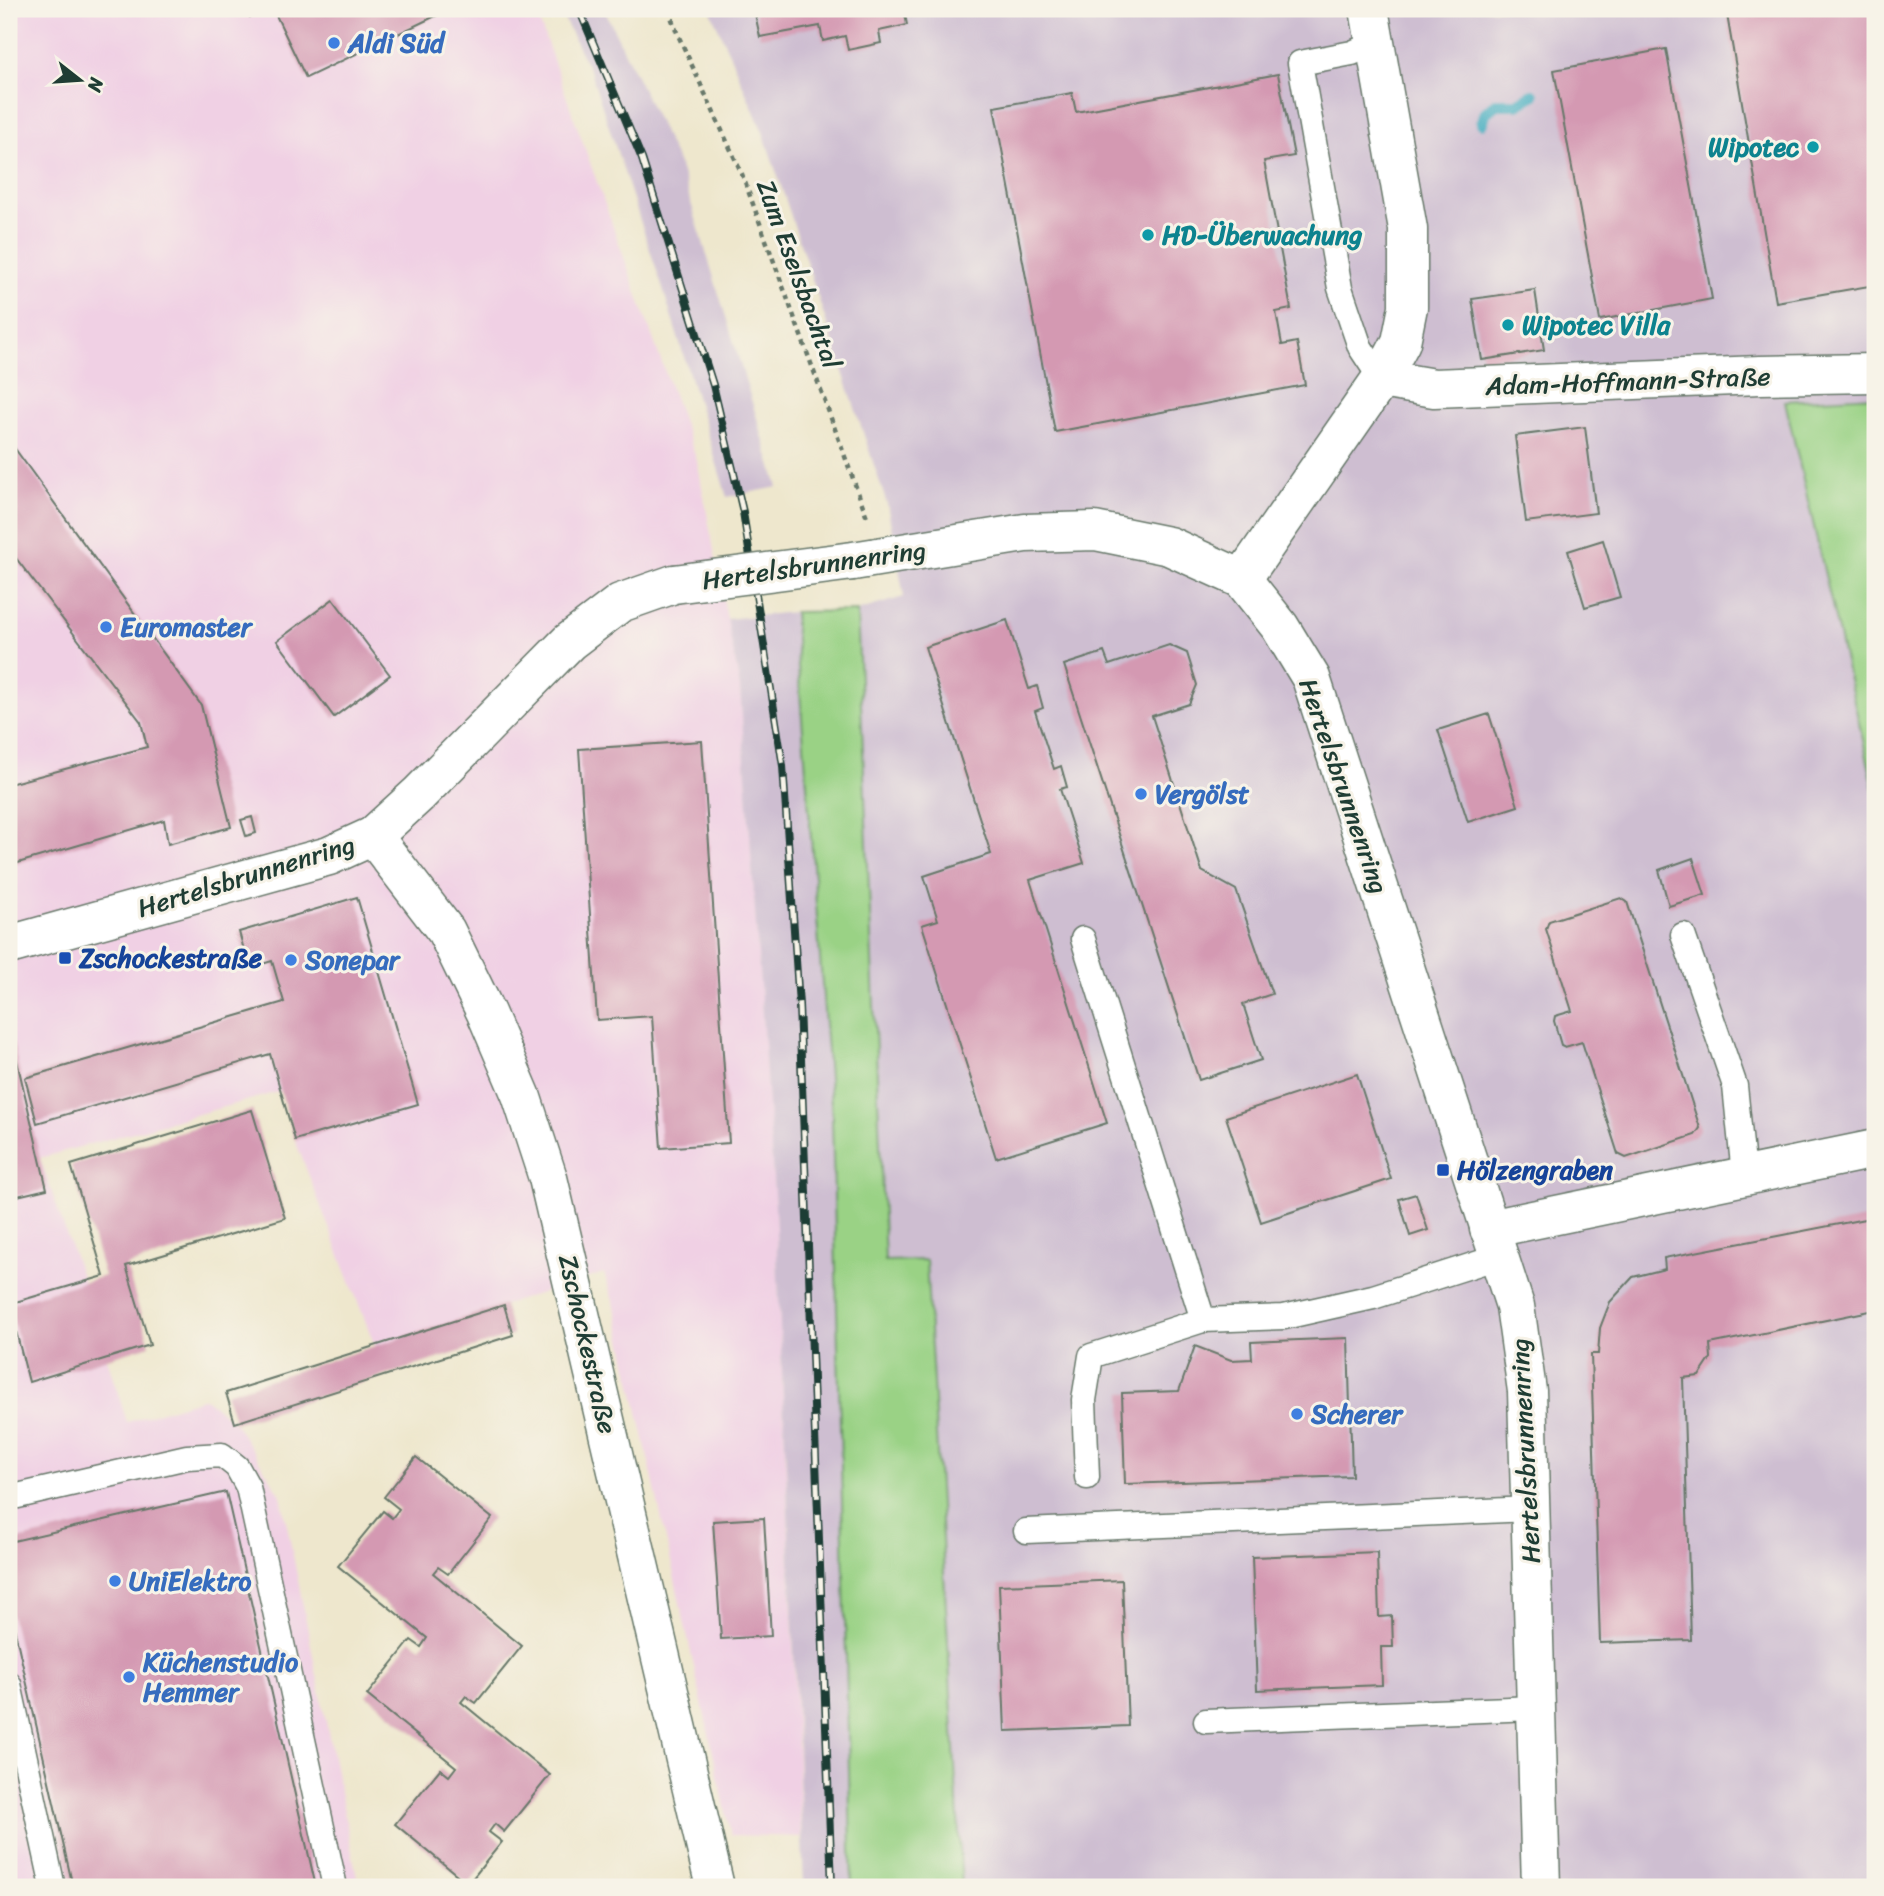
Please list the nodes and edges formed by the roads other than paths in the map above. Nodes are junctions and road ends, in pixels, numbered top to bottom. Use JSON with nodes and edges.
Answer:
{"nodes":[{"id":1,"x":1372,"y":26,"type":"edge"},
{"id":2,"x":1875,"y":373,"type":"edge"},
{"id":3,"x":1381,"y":379,"type":"junction"},
{"id":4,"x":1242,"y":579,"type":"junction"},
{"id":5,"x":373,"y":836,"type":"junction"},
{"id":6,"x":1683,"y":936,"type":"dead end"},
{"id":7,"x":1083,"y":939,"type":"dead end"},
{"id":8,"x":9,"y":945,"type":"edge"},
{"id":9,"x":1875,"y":1149,"type":"edge"},
{"id":10,"x":1744,"y":1175,"type":"junction"},
{"id":11,"x":1493,"y":1243,"type":"junction"},
{"id":12,"x":1203,"y":1320,"type":"junction"},
{"id":13,"x":1087,"y":1477,"type":"dead end"},
{"id":14,"x":9,"y":1497,"type":"edge"},
{"id":15,"x":1530,"y":1509,"type":"junction"},
{"id":16,"x":1026,"y":1531,"type":"dead end"},
{"id":17,"x":9,"y":1684,"type":"edge"},
{"id":18,"x":1536,"y":1708,"type":"junction"},
{"id":19,"x":1206,"y":1721,"type":"dead end"},
{"id":20,"x":53,"y":1887,"type":"edge"},
{"id":21,"x":335,"y":1887,"type":"edge"},
{"id":22,"x":715,"y":1887,"type":"edge"},
{"id":23,"x":1541,"y":1887,"type":"edge"}],
"edges":[{"from":1,"to":3,"type":"street"},
{"from":1,"to":3,"type":"lane"},
{"from":2,"to":3,"type":"street","name":"Adam-Hoffmann-Straße"},
{"from":3,"to":4,"type":"street"},
{"from":4,"to":5,"type":"street","name":"Hertelsbrunnenring","bridge":true},
{"from":4,"to":11,"type":"street","name":"Hertelsbrunnenring"},
{"from":5,"to":8,"type":"street","name":"Hertelsbrunnenring"},
{"from":5,"to":22,"type":"street","name":"Zschockestraße"},
{"from":6,"to":10,"type":"lane"},
{"from":7,"to":12,"type":"lane"},
{"from":9,"to":10,"type":"street"},
{"from":10,"to":11,"type":"street"},
{"from":11,"to":12,"type":"lane"},
{"from":11,"to":15,"type":"street","name":"Hertelsbrunnenring"},
{"from":12,"to":13,"type":"lane"},
{"from":14,"to":21,"type":"lane"},
{"from":15,"to":16,"type":"lane"},
{"from":15,"to":18,"type":"street","name":"Hertelsbrunnenring"},
{"from":17,"to":20,"type":"lane"},
{"from":18,"to":19,"type":"lane"},
{"from":18,"to":23,"type":"street","name":"Hertelsbrunnenring"}]}
